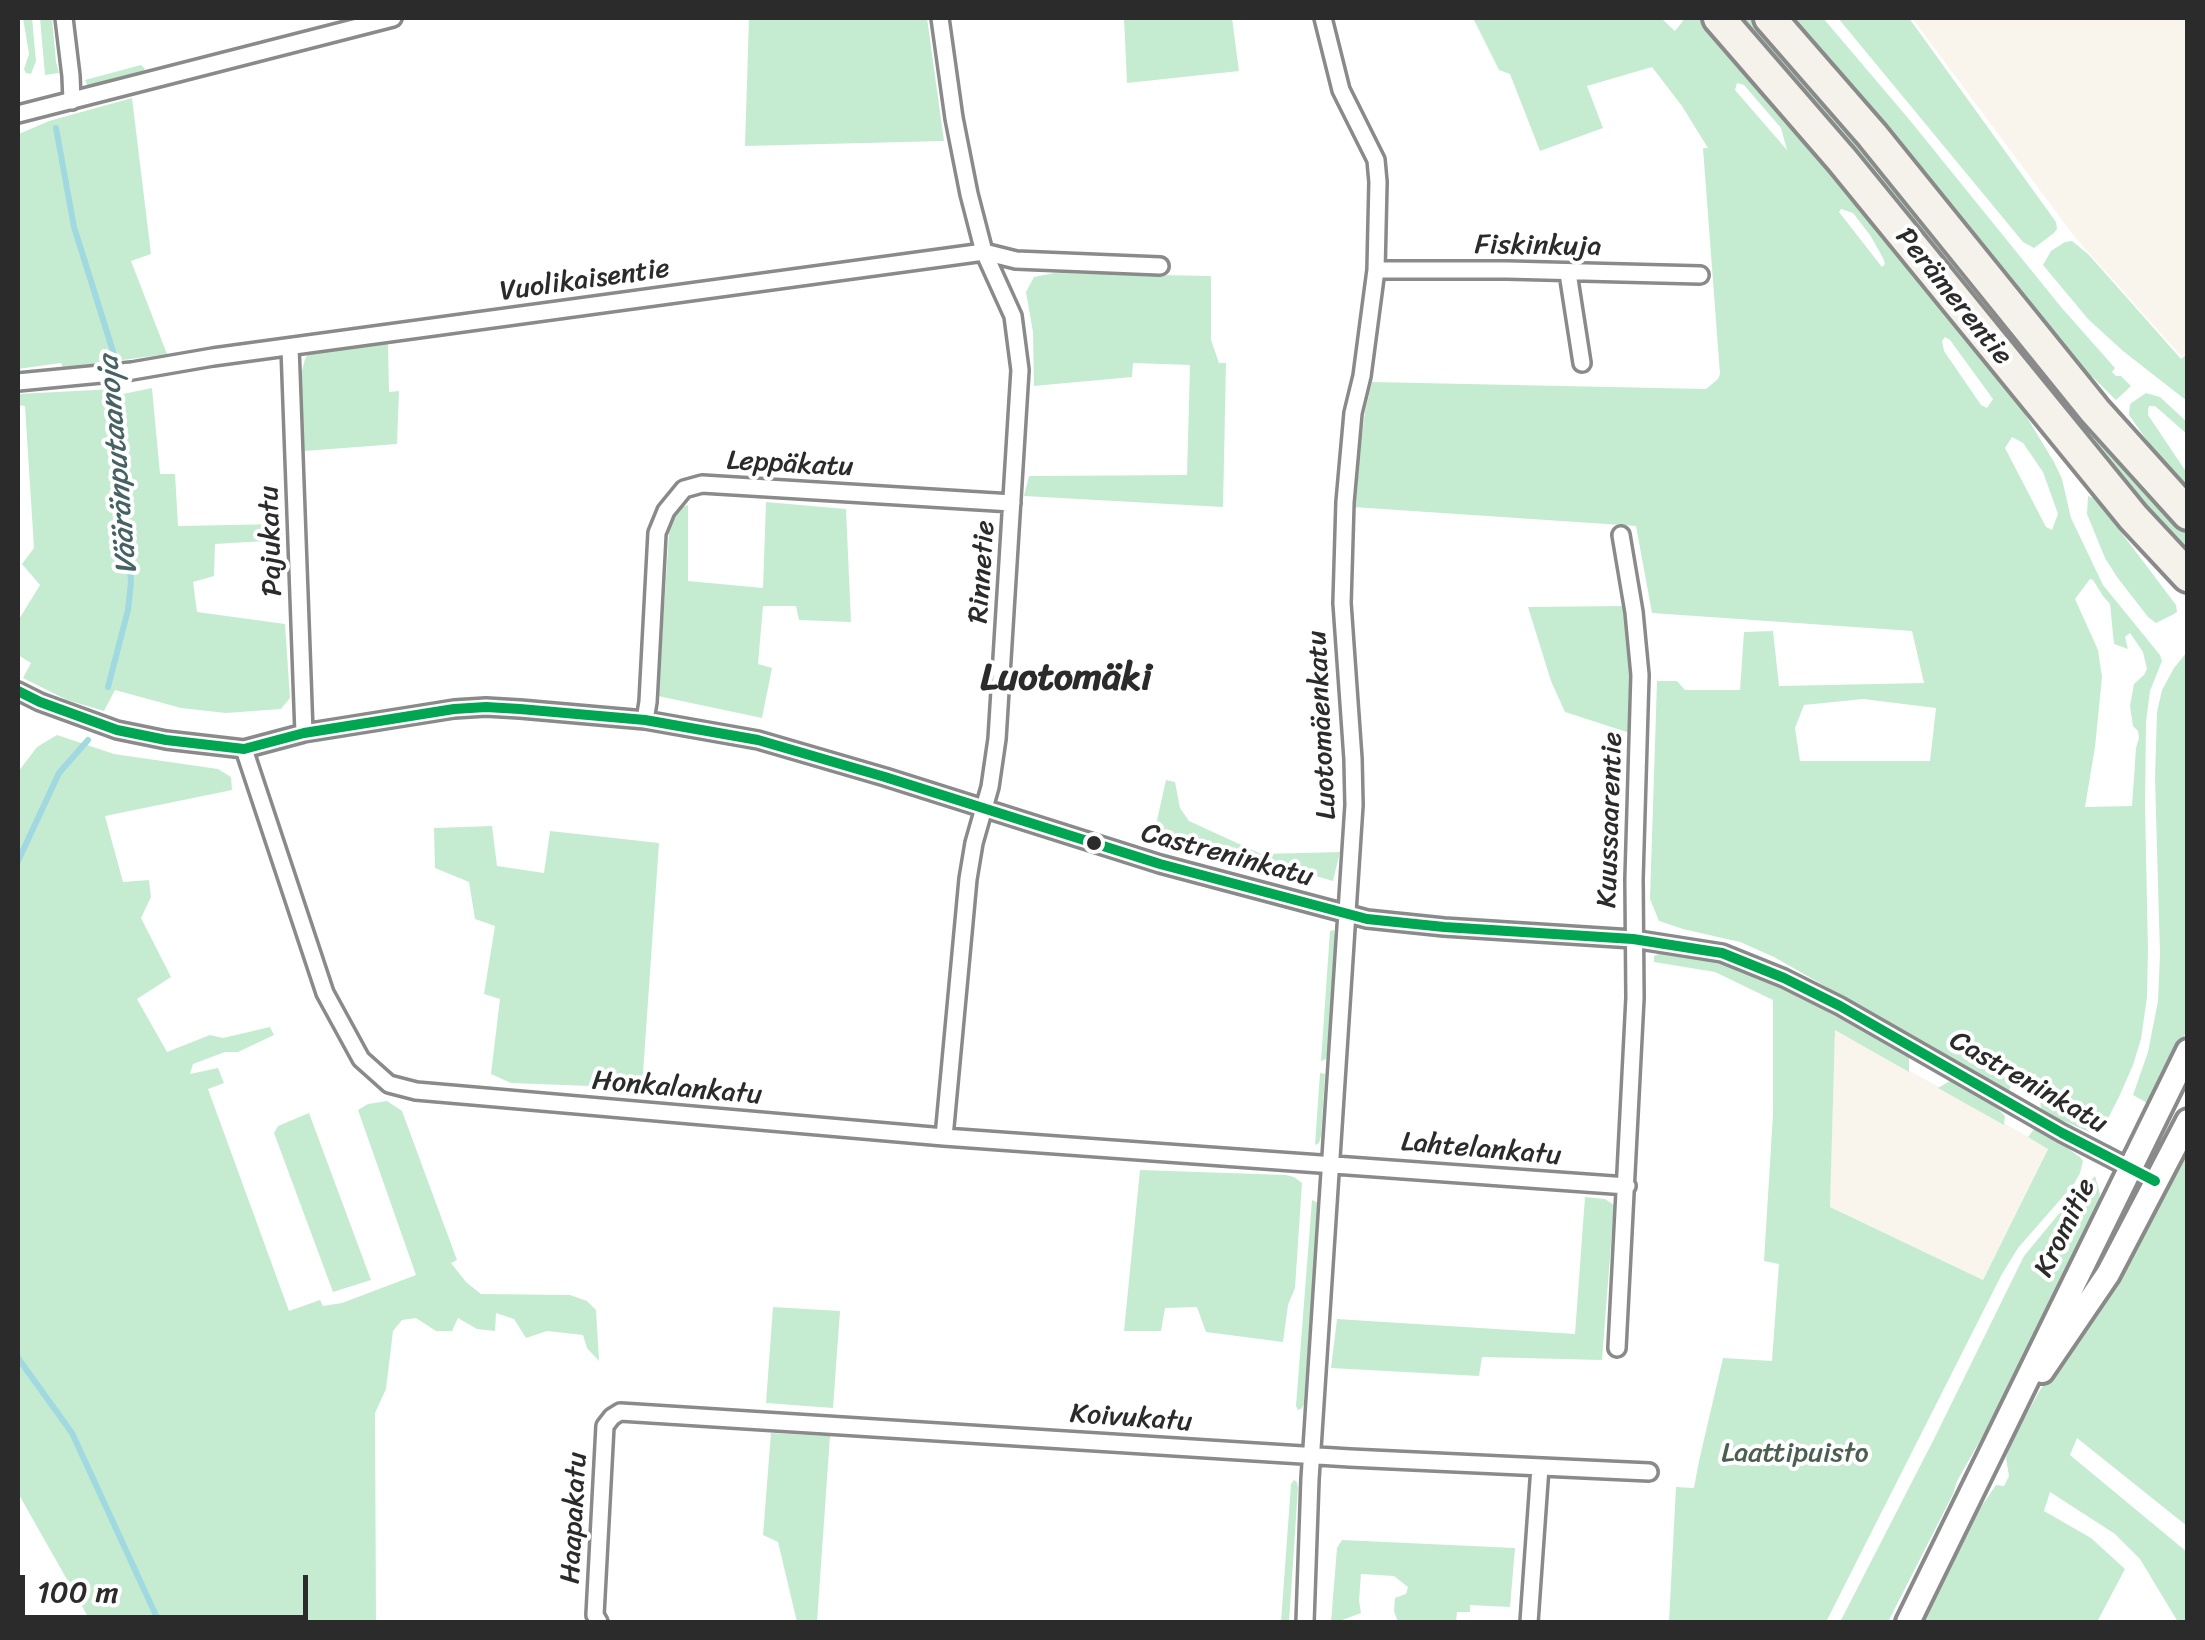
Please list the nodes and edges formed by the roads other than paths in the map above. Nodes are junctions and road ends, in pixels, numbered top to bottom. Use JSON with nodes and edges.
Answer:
{"nodes":[{"id":1,"x":64,"y":18,"type":"edge"},
{"id":2,"x":393,"y":18,"type":"edge"},
{"id":3,"x":940,"y":18,"type":"edge"},
{"id":4,"x":1324,"y":18,"type":"edge"},
{"id":5,"x":1719,"y":18,"type":"edge"},
{"id":6,"x":1770,"y":18,"type":"edge"},
{"id":7,"x":72,"y":100,"type":"junction"},
{"id":8,"x":18,"y":114,"type":"edge"},
{"id":9,"x":984,"y":252,"type":"junction"},
{"id":10,"x":1160,"y":266,"type":"dead end"},
{"id":11,"x":1376,"y":270,"type":"junction"},
{"id":12,"x":1568,"y":272,"type":"junction"},
{"id":13,"x":1700,"y":275,"type":"dead end"},
{"id":14,"x":290,"y":346,"type":"junction"},
{"id":15,"x":1582,"y":364,"type":"dead end"},
{"id":16,"x":18,"y":382,"type":"edge"},
{"id":17,"x":1012,"y":503,"type":"junction"},
{"id":18,"x":2188,"y":514,"type":"edge"},
{"id":19,"x":1621,"y":535,"type":"dead end"},
{"id":20,"x":2188,"y":576,"type":"edge"},
{"id":21,"x":18,"y":691,"type":"edge"},
{"id":22,"x":645,"y":720,"type":"junction"},
{"id":23,"x":304,"y":733,"type":"junction"},
{"id":24,"x":244,"y":748,"type":"junction"},
{"id":25,"x":984,"y":810,"type":"junction"},
{"id":26,"x":1347,"y":915,"type":"junction"},
{"id":27,"x":1633,"y":939,"type":"junction"},
{"id":28,"x":2188,"y":1051,"type":"edge"},
{"id":29,"x":2188,"y":1121,"type":"edge"},
{"id":30,"x":944,"y":1137,"type":"junction"},
{"id":31,"x":1331,"y":1163,"type":"junction"},
{"id":32,"x":2129,"y":1169,"type":"junction"},
{"id":33,"x":2156,"y":1181,"type":"junction"},
{"id":34,"x":1627,"y":1186,"type":"junction"},
{"id":35,"x":1616,"y":1348,"type":"dead end"},
{"id":36,"x":612,"y":1417,"type":"joint"},
{"id":37,"x":2001,"y":1432,"type":"junction"},
{"id":38,"x":1312,"y":1456,"type":"junction"},
{"id":39,"x":1540,"y":1467,"type":"junction"},
{"id":40,"x":1649,"y":1472,"type":"dead end"},
{"id":41,"x":599,"y":1622,"type":"edge"},
{"id":42,"x":1304,"y":1622,"type":"edge"},
{"id":43,"x":1528,"y":1622,"type":"edge"},
{"id":44,"x":1908,"y":1622,"type":"edge"}],
"edges":[{"from":1,"to":7,"type":"street"},
{"from":2,"to":7,"type":"street"},
{"from":3,"to":9,"type":"street","name":"Rinnetie"},
{"from":4,"to":11,"type":"street","name":"Luotomäenkatu"},
{"from":5,"to":20,"type":"highway","name":"Perämerentie"},
{"from":6,"to":18,"type":"highway","name":"Perämerentie"},
{"from":7,"to":8,"type":"street"},
{"from":9,"to":10,"type":"street","name":"Vuolikaisentie"},
{"from":9,"to":14,"type":"street","name":"Vuolikaisentie"},
{"from":9,"to":17,"type":"street","name":"Rinnetie"},
{"from":11,"to":12,"type":"street","name":"Fiskinkuja"},
{"from":11,"to":26,"type":"street","name":"Luotomäenkatu"},
{"from":12,"to":13,"type":"street","name":"Fiskinkuja"},
{"from":12,"to":15,"type":"street"},
{"from":14,"to":16,"type":"street","name":"Vuolikaisentie"},
{"from":14,"to":23,"type":"street","name":"Pajukatu"},
{"from":17,"to":22,"type":"street","name":"Leppäkatu"},
{"from":17,"to":25,"type":"street","name":"Rinnetie"},
{"from":19,"to":27,"type":"street","name":"Kuussaarentie"},
{"from":21,"to":24,"type":"street","name":"Castreninkatu"},
{"from":22,"to":23,"type":"street","name":"Castreninkatu"},
{"from":22,"to":25,"type":"street","name":"Castreninkatu"},
{"from":23,"to":24,"type":"street","name":"Castreninkatu"},
{"from":24,"to":30,"type":"street","name":"Honkalankatu"},
{"from":25,"to":26,"type":"street","name":"Castreninkatu"},
{"from":25,"to":30,"type":"street","name":"Rinnetie"},
{"from":26,"to":27,"type":"street","name":"Castreninkatu"},
{"from":26,"to":31,"type":"street","name":"Luotomäenkatu"},
{"from":27,"to":32,"type":"street","name":"Castreninkatu"},
{"from":27,"to":34,"type":"street","name":"Kuussaarentie"},
{"from":28,"to":32,"type":"main road","name":"Kromitie"},
{"from":29,"to":33,"type":"main road","name":"Kromitie"},
{"from":30,"to":31,"type":"street","name":"Honkalankatu"},
{"from":31,"to":34,"type":"street","name":"Lahtelankatu"},
{"from":31,"to":38,"type":"street","name":"Luotomäenkatu"},
{"from":32,"to":33,"type":"street","name":"Castreninkatu"},
{"from":32,"to":37,"type":"main road","name":"Kromitie"},
{"from":33,"to":37,"type":"main road","name":"Kromitie"},
{"from":34,"to":35,"type":"street","name":"Kuussaarentie"},
{"from":36,"to":38,"type":"street","name":"Koivukatu"},
{"from":36,"to":41,"type":"street","name":"Haapakatu"},
{"from":37,"to":44,"type":"main road","name":"Kromitie"},
{"from":38,"to":39,"type":"street","name":"Koivukatu"},
{"from":38,"to":42,"type":"street","name":"Luotomäenkatu"},
{"from":39,"to":40,"type":"street","name":"Koivukatu"},
{"from":39,"to":43,"type":"street"}]}
